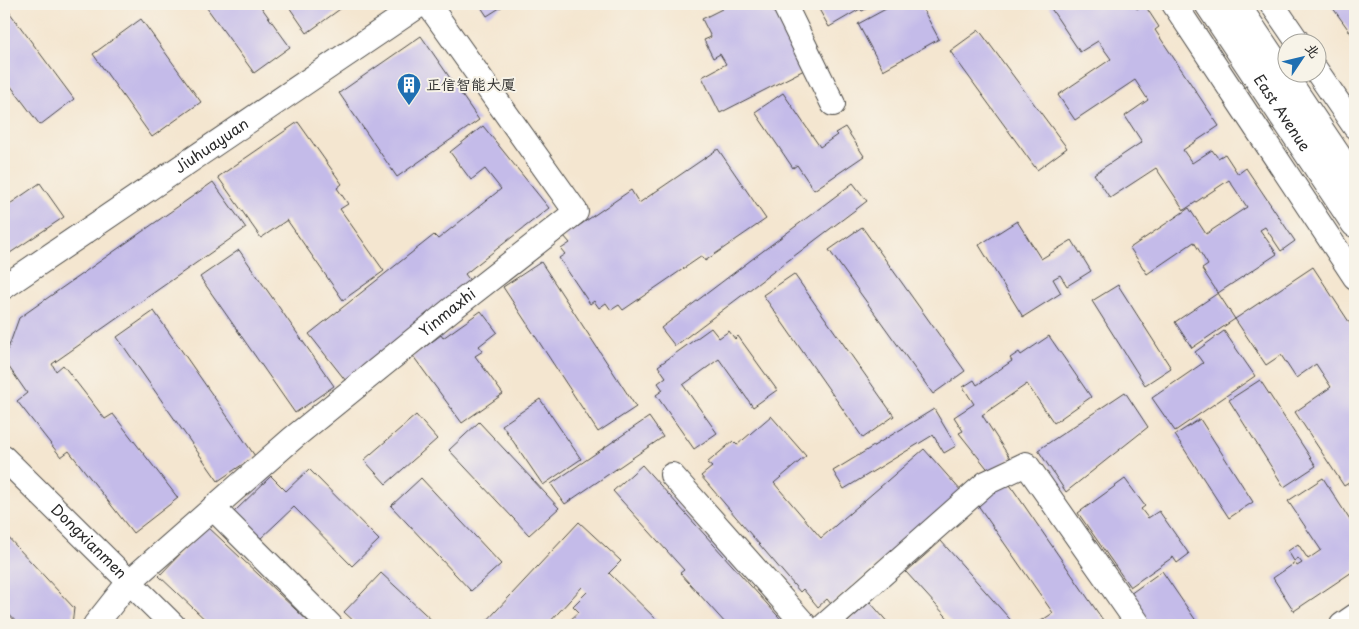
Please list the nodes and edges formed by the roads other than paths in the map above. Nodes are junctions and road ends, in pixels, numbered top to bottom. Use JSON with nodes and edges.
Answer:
{"nodes":[{"id":1,"x":421,"y":4,"type":"edge"},
{"id":2,"x":428,"y":4,"type":"edge"},
{"id":3,"x":784,"y":4,"type":"edge"},
{"id":4,"x":1174,"y":4,"type":"edge"},
{"id":5,"x":1209,"y":4,"type":"edge"},
{"id":6,"x":1236,"y":4,"type":"edge"},
{"id":7,"x":1272,"y":4,"type":"edge"},
{"id":8,"x":1291,"y":32,"type":"edge"},
{"id":9,"x":1324,"y":82,"type":"edge"},
{"id":10,"x":833,"y":104,"type":"dead end"},
{"id":11,"x":1355,"y":127,"type":"edge"},
{"id":12,"x":1355,"y":183,"type":"edge"},
{"id":13,"x":1355,"y":223,"type":"edge"},
{"id":14,"x":1355,"y":277,"type":"edge"},
{"id":15,"x":4,"y":287,"type":"edge"},
{"id":16,"x":4,"y":458,"type":"edge"},
{"id":17,"x":672,"y":475,"type":"dead end"},
{"id":18,"x":214,"y":508,"type":"junction"},
{"id":19,"x":129,"y":582,"type":"junction"},
{"id":20,"x":1355,"y":616,"type":"edge"},
{"id":21,"x":95,"y":625,"type":"edge"},
{"id":22,"x":173,"y":625,"type":"edge"},
{"id":23,"x":330,"y":625,"type":"edge"},
{"id":24,"x":805,"y":625,"type":"edge"},
{"id":25,"x":826,"y":625,"type":"edge"},
{"id":26,"x":1139,"y":625,"type":"edge"},
{"id":27,"x":1342,"y":625,"type":"edge"}],
"edges":[{"from":1,"to":15,"type":"street","name":"Jiuhuayuan"},
{"from":2,"to":18,"type":"street","name":"Yinmaxhi"},
{"from":3,"to":10,"type":"street"},
{"from":4,"to":14,"type":"street"},
{"from":5,"to":13,"type":"main road","name":"East Avenue"},
{"from":6,"to":12,"type":"main road","name":"East Avenue"},
{"from":7,"to":8,"type":"street"},
{"from":9,"to":11,"type":"street"},
{"from":16,"to":19,"type":"street","name":"Dongxianmen"},
{"from":17,"to":24,"type":"street"},
{"from":18,"to":19,"type":"street","name":"Yinmaxhi"},
{"from":18,"to":23,"type":"street"},
{"from":19,"to":21,"type":"street","name":"Yinmaxhi"},
{"from":19,"to":22,"type":"street","name":"Dongxianmen"},
{"from":20,"to":27,"type":"street"},
{"from":25,"to":26,"type":"street"}]}
